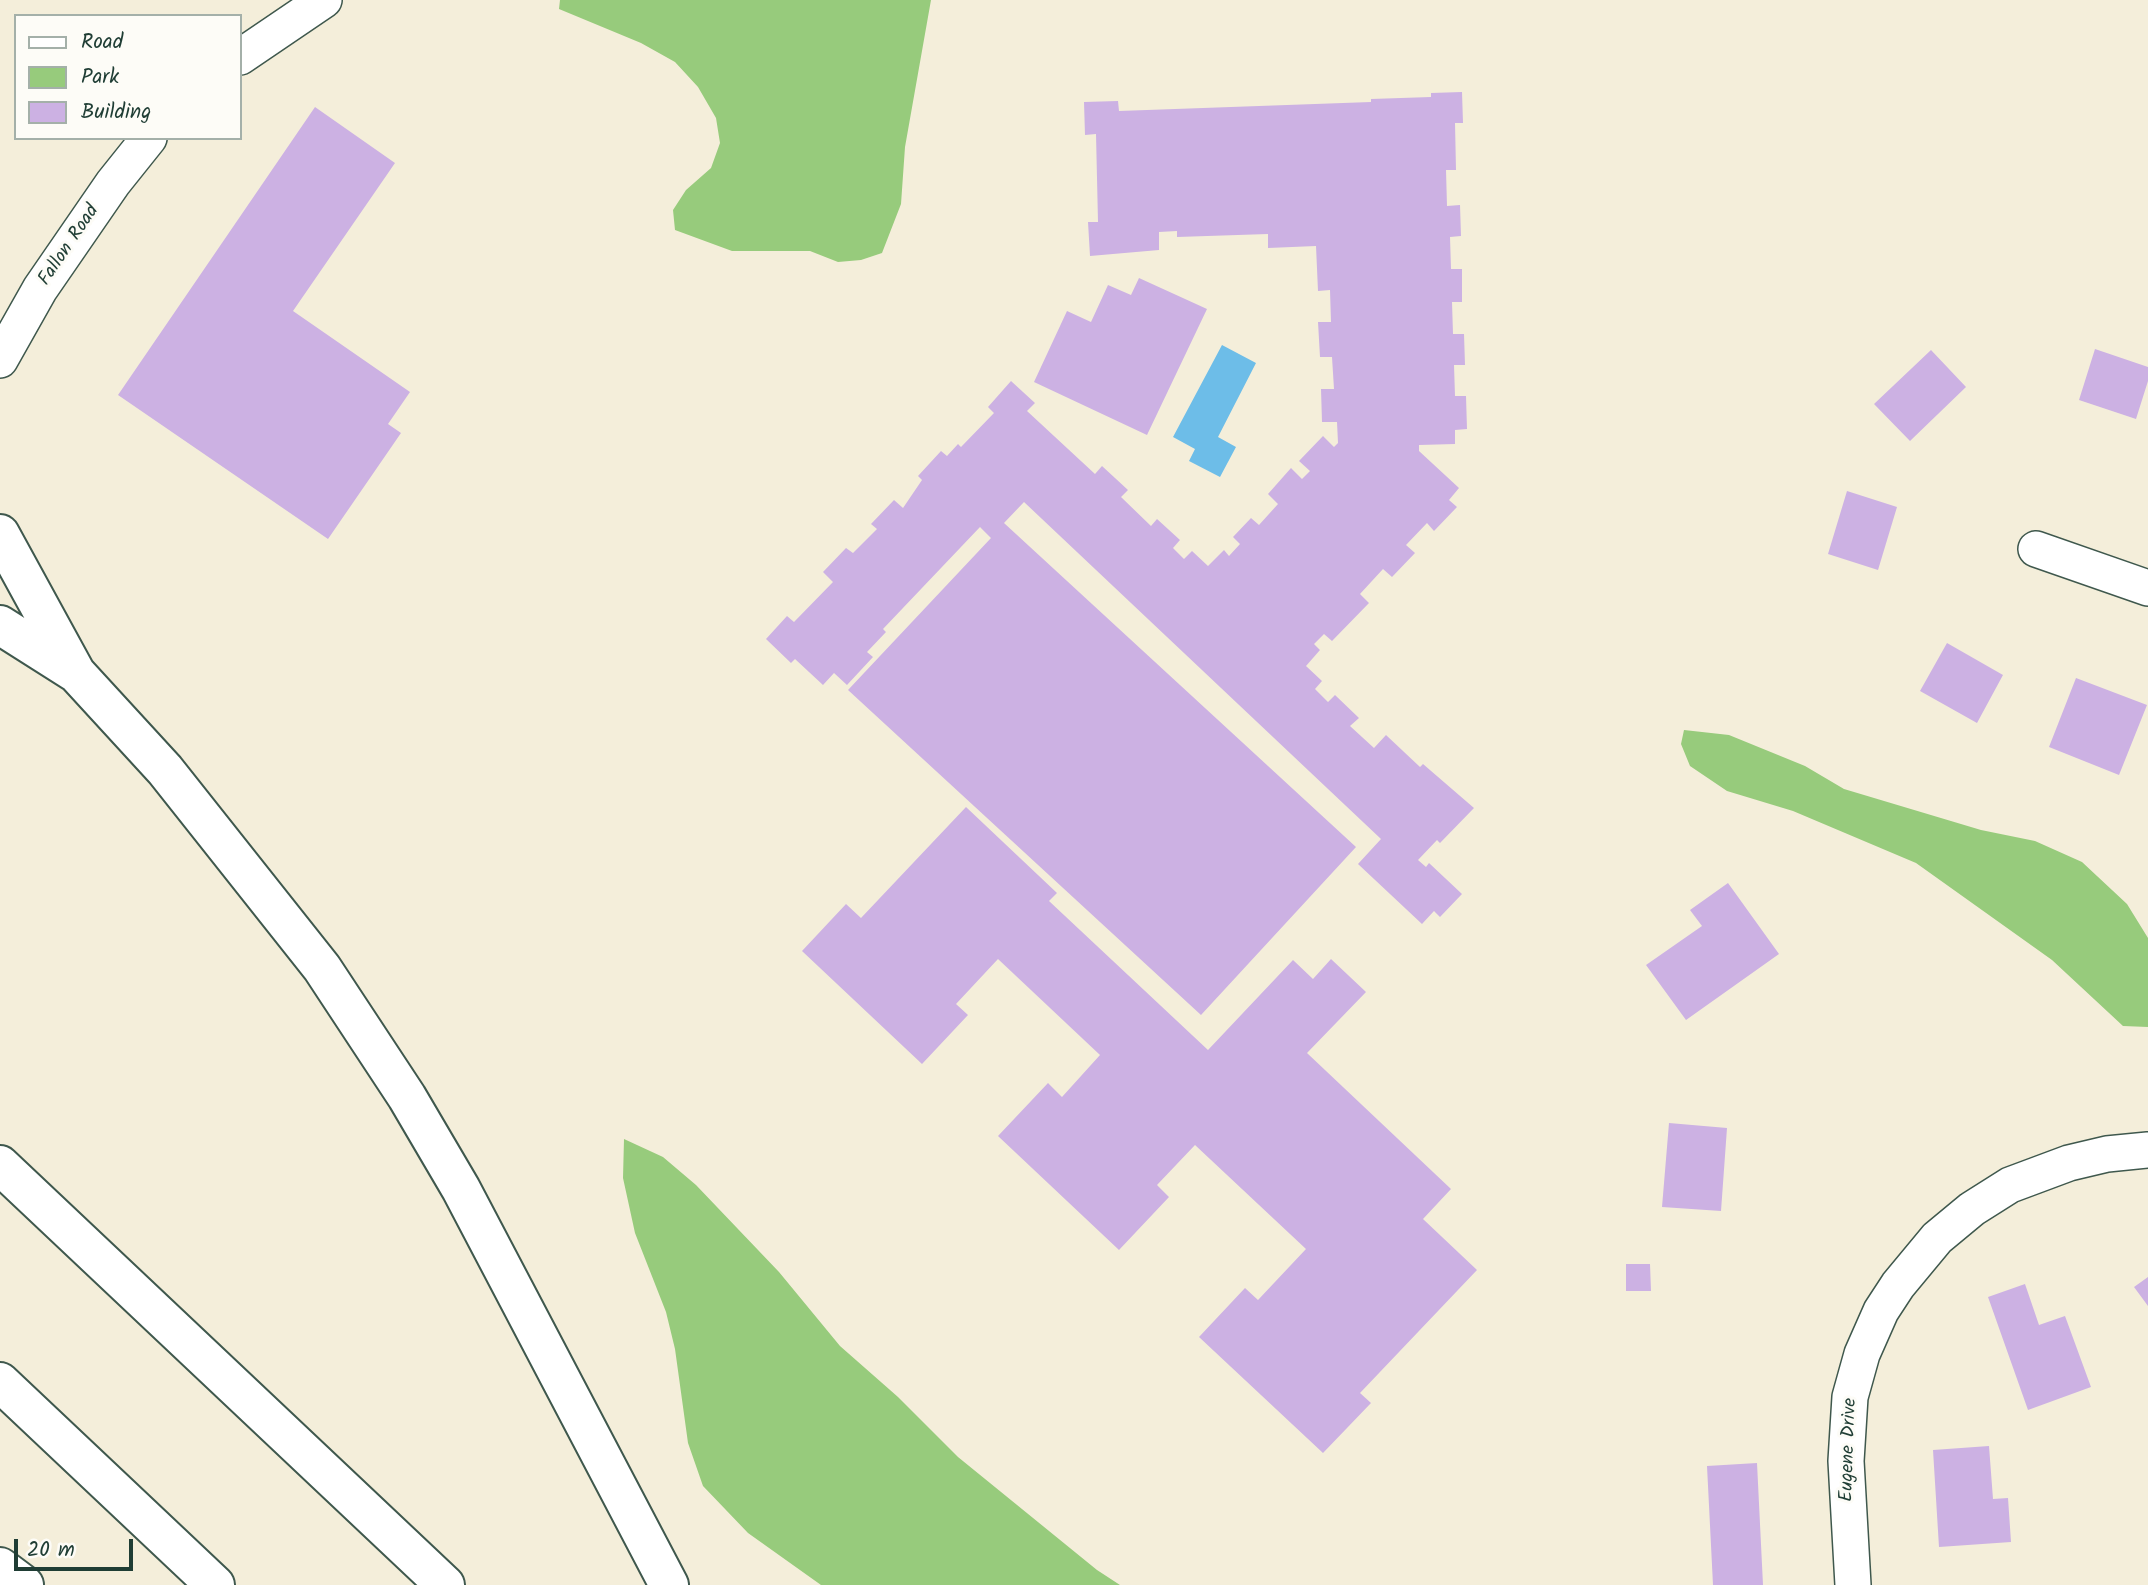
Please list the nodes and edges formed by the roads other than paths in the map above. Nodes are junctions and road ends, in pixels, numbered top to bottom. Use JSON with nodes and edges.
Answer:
{"nodes":[{"id":1,"x":324,"y":0,"type":"edge"},
{"id":2,"x":242,"y":56,"type":"edge"},
{"id":3,"x":147,"y":140,"type":"edge"},
{"id":4,"x":0,"y":360,"type":"edge"},
{"id":5,"x":0,"y":534,"type":"edge"},
{"id":6,"x":2036,"y":549,"type":"dead end"},
{"id":7,"x":2148,"y":588,"type":"edge"},
{"id":8,"x":0,"y":625,"type":"edge"},
{"id":9,"x":76,"y":673,"type":"junction"},
{"id":10,"x":2148,"y":1150,"type":"edge"},
{"id":11,"x":0,"y":1165,"type":"edge"},
{"id":12,"x":0,"y":1382,"type":"edge"},
{"id":13,"x":0,"y":1567,"type":"edge"},
{"id":14,"x":24,"y":1585,"type":"edge"},
{"id":15,"x":215,"y":1585,"type":"edge"},
{"id":16,"x":445,"y":1585,"type":"edge"},
{"id":17,"x":668,"y":1585,"type":"edge"},
{"id":18,"x":1853,"y":1585,"type":"edge"}],
"edges":[{"from":1,"to":2,"type":"street"},
{"from":3,"to":4,"type":"street","name":"Fallon Road"},
{"from":5,"to":9,"type":"highway"},
{"from":6,"to":7,"type":"street"},
{"from":8,"to":9,"type":"highway"},
{"from":9,"to":17,"type":"highway"},
{"from":10,"to":18,"type":"street","name":"Eugene Drive"},
{"from":11,"to":16,"type":"highway"},
{"from":12,"to":15,"type":"highway"},
{"from":13,"to":14,"type":"highway"}]}
